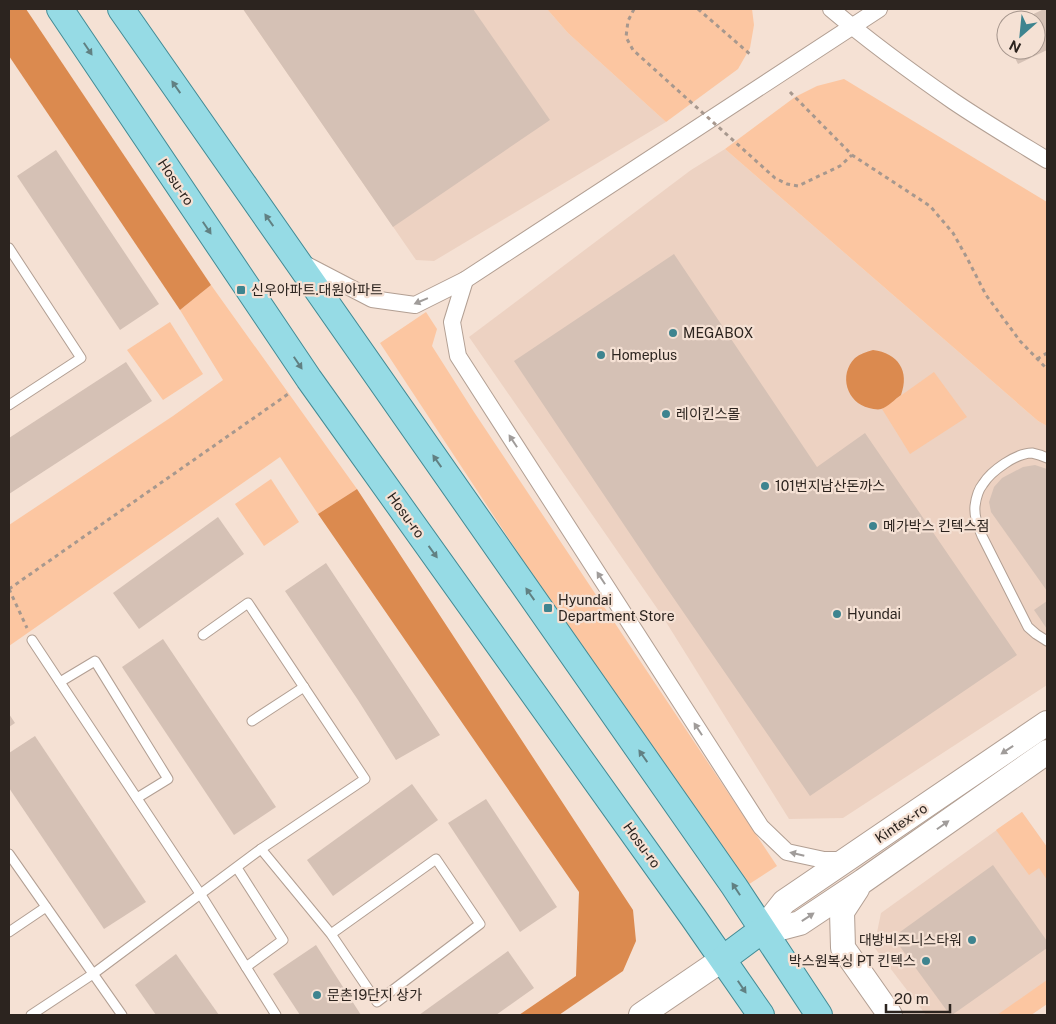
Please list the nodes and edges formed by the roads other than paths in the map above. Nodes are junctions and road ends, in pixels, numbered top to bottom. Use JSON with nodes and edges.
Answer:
{"nodes":[{"id":1,"x":60,"y":9,"type":"edge"},
{"id":2,"x":121,"y":9,"type":"edge"},
{"id":3,"x":831,"y":9,"type":"edge"},
{"id":4,"x":879,"y":9,"type":"edge"},
{"id":5,"x":852,"y":27,"type":"junction"},
{"id":6,"x":1047,"y":160,"type":"edge"},
{"id":7,"x":9,"y":248,"type":"edge"},
{"id":8,"x":297,"y":260,"type":"junction"},
{"id":9,"x":465,"y":280,"type":"junction"},
{"id":10,"x":9,"y":405,"type":"edge"},
{"id":11,"x":1047,"y":458,"type":"edge"},
{"id":12,"x":203,"y":635,"type":"dead end"},
{"id":13,"x":32,"y":640,"type":"road end"},
{"id":14,"x":1047,"y":641,"type":"edge"},
{"id":15,"x":60,"y":682,"type":"junction"},
{"id":16,"x":304,"y":687,"type":"junction"},
{"id":17,"x":252,"y":721,"type":"dead end"},
{"id":18,"x":1047,"y":723,"type":"edge"},
{"id":19,"x":1047,"y":752,"type":"edge"},
{"id":20,"x":137,"y":798,"type":"junction"},
{"id":21,"x":262,"y":849,"type":"junction"},
{"id":22,"x":9,"y":854,"type":"edge"},
{"id":23,"x":846,"y":860,"type":"junction"},
{"id":24,"x":237,"y":868,"type":"junction"},
{"id":25,"x":863,"y":880,"type":"junction"},
{"id":26,"x":200,"y":895,"type":"junction"},
{"id":27,"x":46,"y":907,"type":"junction"},
{"id":28,"x":762,"y":930,"type":"junction"},
{"id":29,"x":9,"y":932,"type":"edge"},
{"id":30,"x":331,"y":934,"type":"junction"},
{"id":31,"x":723,"y":959,"type":"junction"},
{"id":32,"x":246,"y":967,"type":"junction"},
{"id":33,"x":93,"y":974,"type":"junction"},
{"id":34,"x":119,"y":1014,"type":"edge"},
{"id":35,"x":31,"y":1015,"type":"edge"},
{"id":36,"x":276,"y":1015,"type":"edge"},
{"id":37,"x":642,"y":1015,"type":"edge"},
{"id":38,"x":761,"y":1015,"type":"edge"},
{"id":39,"x":819,"y":1015,"type":"edge"},
{"id":40,"x":890,"y":1015,"type":"edge"}],
"edges":[{"from":1,"to":31,"type":"main road","name":"Hosu-ro","one_way":true},
{"from":8,"to":2,"type":"main road","one_way":true},
{"from":3,"to":5,"type":"street"},
{"from":4,"to":5,"type":"street"},
{"from":5,"to":6,"type":"street"},
{"from":5,"to":9,"type":"street"},
{"from":7,"to":10,"type":"lane"},
{"from":9,"to":8,"type":"street","one_way":true},
{"from":28,"to":8,"type":"main road","one_way":true},
{"from":23,"to":9,"type":"street","one_way":true},
{"from":11,"to":14,"type":"lane"},
{"from":12,"to":16,"type":"lane"},
{"from":13,"to":15,"type":"lane"},
{"from":15,"to":20,"type":"lane"},
{"from":15,"to":20,"type":"lane"},
{"from":16,"to":17,"type":"lane"},
{"from":16,"to":21,"type":"lane"},
{"from":18,"to":23,"type":"main road","name":"Kintex-ro","one_way":true},
{"from":25,"to":19,"type":"main road","name":"Kintex-ro","one_way":true},
{"from":20,"to":26,"type":"lane"},
{"from":21,"to":24,"type":"lane"},
{"from":21,"to":30,"type":"lane"},
{"from":22,"to":27,"type":"lane"},
{"from":23,"to":28,"type":"main road","name":"Kintex-ro"},
{"from":24,"to":26,"type":"lane"},
{"from":24,"to":32,"type":"lane"},
{"from":28,"to":25,"type":"main road","name":"Kintex-ro","one_way":true},
{"from":25,"to":40,"type":"main road"},
{"from":26,"to":32,"type":"lane"},
{"from":26,"to":33,"type":"lane"},
{"from":27,"to":29,"type":"lane"},
{"from":27,"to":33,"type":"lane"},
{"from":28,"to":31,"type":"main road","name":"Kintex-ro"},
{"from":28,"to":39,"type":"main road"},
{"from":30,"to":30,"type":"lane"},
{"from":31,"to":37,"type":"main road","name":"Kintex-ro"},
{"from":31,"to":38,"type":"main road","name":"Hosu-ro","one_way":true},
{"from":32,"to":36,"type":"lane"},
{"from":33,"to":34,"type":"lane"},
{"from":33,"to":35,"type":"lane"}]}
